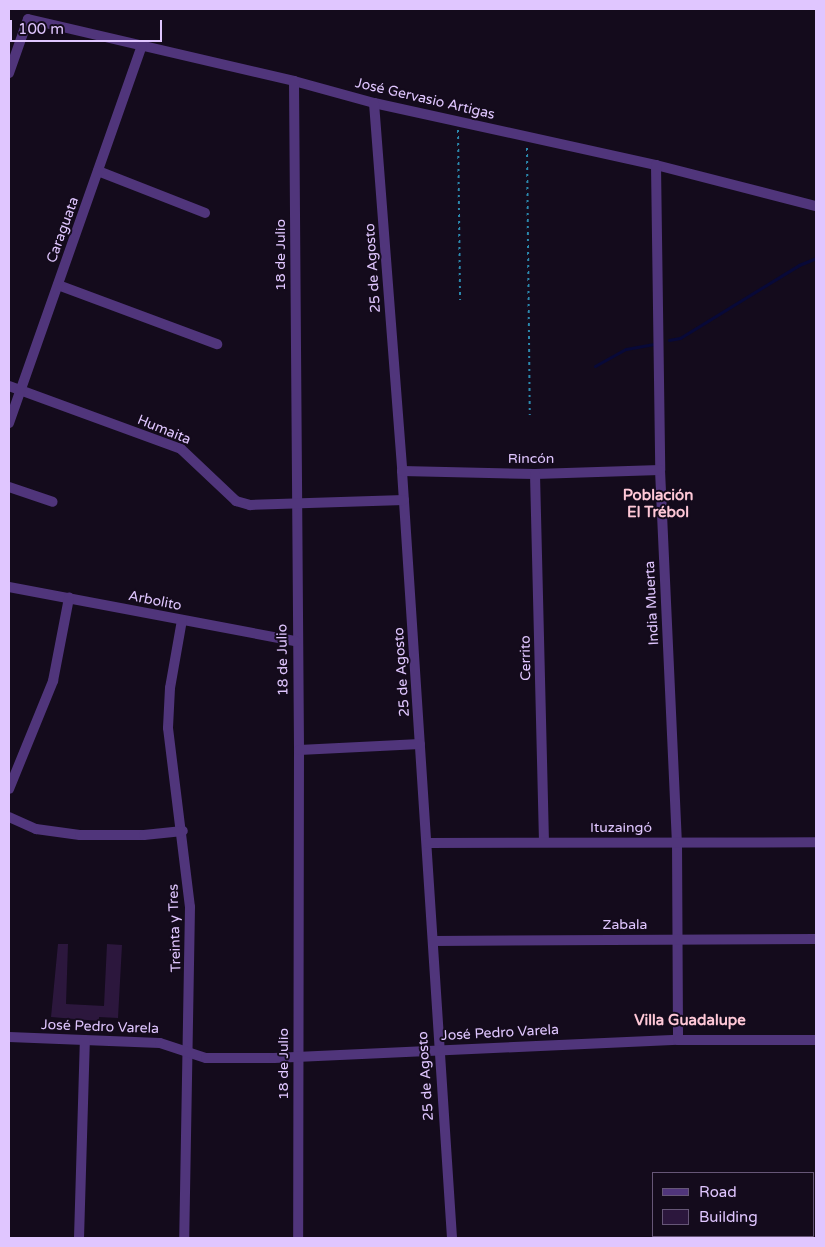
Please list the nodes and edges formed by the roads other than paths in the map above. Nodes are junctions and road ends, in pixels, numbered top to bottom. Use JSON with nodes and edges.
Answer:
{"nodes":[{"id":1,"x":142,"y":46,"type":"junction"},
{"id":2,"x":9,"y":73,"type":"edge"},
{"id":3,"x":294,"y":81,"type":"junction"},
{"id":4,"x":374,"y":103,"type":"junction"},
{"id":5,"x":656,"y":165,"type":"junction"},
{"id":6,"x":98,"y":171,"type":"junction"},
{"id":7,"x":816,"y":206,"type":"edge"},
{"id":8,"x":205,"y":213,"type":"dead end"},
{"id":9,"x":58,"y":285,"type":"junction"},
{"id":10,"x":217,"y":344,"type":"dead end"},
{"id":11,"x":9,"y":386,"type":"edge"},
{"id":12,"x":21,"y":391,"type":"junction"},
{"id":13,"x":9,"y":423,"type":"edge"},
{"id":14,"x":660,"y":470,"type":"junction"},
{"id":15,"x":402,"y":471,"type":"junction"},
{"id":16,"x":535,"y":474,"type":"junction"},
{"id":17,"x":9,"y":487,"type":"edge"},
{"id":18,"x":404,"y":500,"type":"junction"},
{"id":19,"x":53,"y":502,"type":"dead end"},
{"id":20,"x":297,"y":506,"type":"junction"},
{"id":21,"x":9,"y":587,"type":"edge"},
{"id":22,"x":69,"y":598,"type":"junction"},
{"id":23,"x":182,"y":620,"type":"junction"},
{"id":24,"x":296,"y":641,"type":"junction"},
{"id":25,"x":420,"y":744,"type":"junction"},
{"id":26,"x":299,"y":750,"type":"junction"},
{"id":27,"x":9,"y":789,"type":"edge"},
{"id":28,"x":9,"y":817,"type":"edge"},
{"id":29,"x":183,"y":831,"type":"junction"},
{"id":30,"x":544,"y":842,"type":"junction"},
{"id":31,"x":677,"y":842,"type":"junction"},
{"id":32,"x":816,"y":842,"type":"edge"},
{"id":33,"x":427,"y":843,"type":"junction"},
{"id":34,"x":680,"y":939,"type":"junction"},
{"id":35,"x":816,"y":939,"type":"edge"},
{"id":36,"x":433,"y":941,"type":"junction"},
{"id":37,"x":9,"y":1038,"type":"edge"},
{"id":38,"x":85,"y":1040,"type":"junction"},
{"id":39,"x":678,"y":1040,"type":"junction"},
{"id":40,"x":816,"y":1040,"type":"edge"},
{"id":41,"x":438,"y":1050,"type":"junction"},
{"id":42,"x":185,"y":1051,"type":"junction"},
{"id":43,"x":298,"y":1058,"type":"junction"},
{"id":44,"x":79,"y":1238,"type":"edge"},
{"id":45,"x":184,"y":1238,"type":"edge"},
{"id":46,"x":298,"y":1238,"type":"edge"},
{"id":47,"x":452,"y":1238,"type":"edge"}],
"edges":[{"from":1,"to":2,"type":"street","name":"José Gervasio Artigas"},
{"from":1,"to":3,"type":"street","name":"José Gervasio Artigas"},
{"from":1,"to":6,"type":"street","name":"Caraguata"},
{"from":3,"to":4,"type":"street","name":"José Gervasio Artigas"},
{"from":3,"to":20,"type":"street","name":"18 de Julio"},
{"from":4,"to":5,"type":"street","name":"José Gervasio Artigas"},
{"from":4,"to":15,"type":"street","name":"25 de Agosto"},
{"from":5,"to":7,"type":"street","name":"José Gervasio Artigas"},
{"from":5,"to":14,"type":"street","name":"India Muerta"},
{"from":6,"to":8,"type":"street"},
{"from":6,"to":9,"type":"street","name":"Caraguata"},
{"from":9,"to":10,"type":"street"},
{"from":9,"to":12,"type":"street","name":"Caraguata"},
{"from":11,"to":12,"type":"street","name":"Humaita"},
{"from":12,"to":13,"type":"street","name":"Caraguata"},
{"from":12,"to":20,"type":"street","name":"Humaita"},
{"from":14,"to":16,"type":"street","name":"Rincón"},
{"from":14,"to":31,"type":"street","name":"India Muerta"},
{"from":15,"to":16,"type":"street","name":"Rincón"},
{"from":15,"to":18,"type":"street","name":"25 de Agosto"},
{"from":16,"to":30,"type":"street","name":"Cerrito"},
{"from":17,"to":19,"type":"street"},
{"from":18,"to":20,"type":"street"},
{"from":18,"to":25,"type":"street","name":"25 de Agosto"},
{"from":20,"to":24,"type":"street","name":"18 de Julio"},
{"from":21,"to":22,"type":"street","name":"Arbolito"},
{"from":22,"to":23,"type":"street","name":"Arbolito"},
{"from":22,"to":27,"type":"street"},
{"from":23,"to":24,"type":"street","name":"Arbolito"},
{"from":23,"to":29,"type":"street","name":"Treinta y Tres"},
{"from":24,"to":26,"type":"street","name":"18 de Julio"},
{"from":25,"to":26,"type":"street"},
{"from":25,"to":33,"type":"street","name":"25 de Agosto"},
{"from":26,"to":43,"type":"street","name":"18 de Julio"},
{"from":28,"to":29,"type":"street"},
{"from":29,"to":42,"type":"street","name":"Treinta y Tres"},
{"from":30,"to":31,"type":"street","name":"Ituzaingó"},
{"from":30,"to":33,"type":"street","name":"Ituzaingó"},
{"from":31,"to":32,"type":"street","name":"Ituzaingó"},
{"from":31,"to":34,"type":"street","name":"India Muerta"},
{"from":33,"to":36,"type":"street","name":"25 de Agosto"},
{"from":34,"to":35,"type":"street","name":"Zabala"},
{"from":34,"to":36,"type":"street","name":"Zabala"},
{"from":34,"to":39,"type":"street","name":"India Muerta"},
{"from":36,"to":41,"type":"street","name":"25 de Agosto"},
{"from":37,"to":38,"type":"street","name":"José Pedro Varela"},
{"from":38,"to":42,"type":"street","name":"José Pedro Varela"},
{"from":38,"to":44,"type":"street"},
{"from":39,"to":40,"type":"street","name":"José Pedro Varela"},
{"from":39,"to":41,"type":"street","name":"José Pedro Varela"},
{"from":41,"to":43,"type":"street","name":"José Pedro Varela"},
{"from":41,"to":47,"type":"street","name":"25 de Agosto"},
{"from":42,"to":43,"type":"street","name":"José Pedro Varela"},
{"from":42,"to":45,"type":"street","name":"Treinta y Tres"},
{"from":43,"to":46,"type":"street","name":"18 de Julio"}]}
